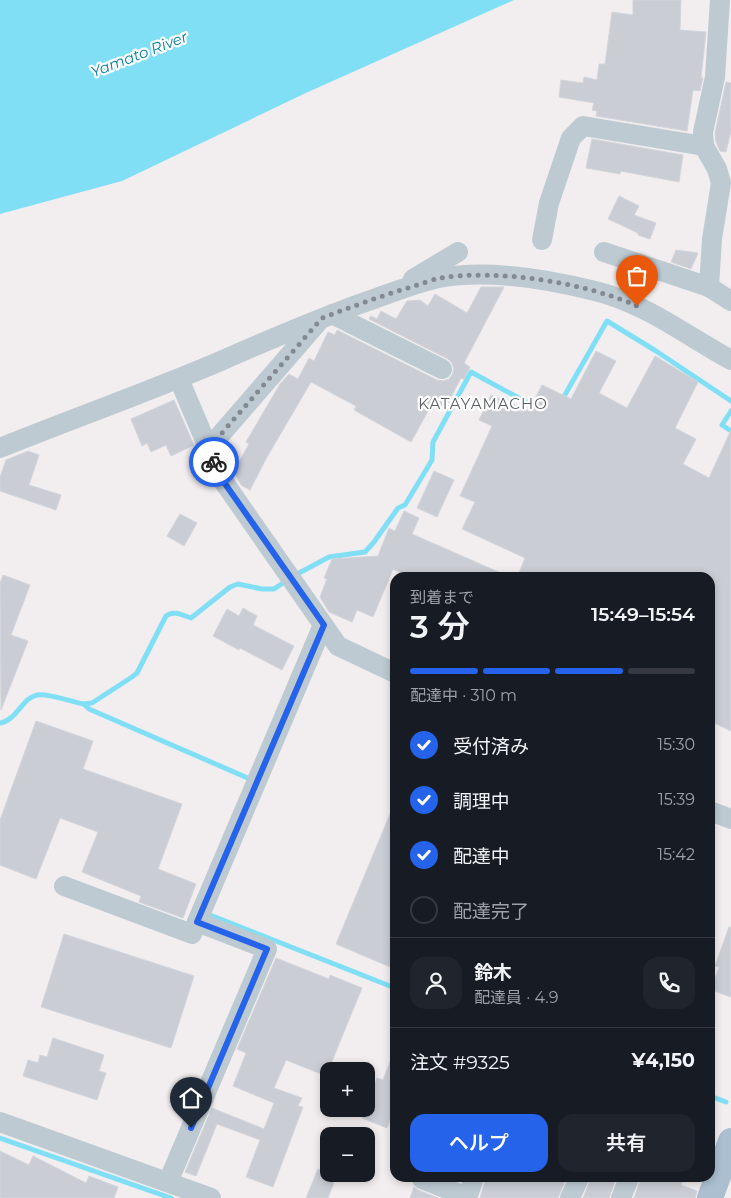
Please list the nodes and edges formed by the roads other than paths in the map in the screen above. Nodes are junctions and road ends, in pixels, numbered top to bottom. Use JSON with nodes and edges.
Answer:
{"nodes":[{"id":1,"x":720,"y":0,"type":"edge"},
{"id":2,"x":724,"y":46,"type":"edge"},
{"id":3,"x":704,"y":146,"type":"junction"},
{"id":4,"x":726,"y":184,"type":"edge"},
{"id":5,"x":542,"y":240,"type":"dead end"},
{"id":6,"x":458,"y":252,"type":"dead end"},
{"id":7,"x":604,"y":252,"type":"dead end"},
{"id":8,"x":709,"y":287,"type":"junction"},
{"id":9,"x":385,"y":295,"type":"junction"},
{"id":10,"x":731,"y":301,"type":"edge"},
{"id":11,"x":327,"y":316,"type":"junction"},
{"id":12,"x":731,"y":360,"type":"edge"},
{"id":13,"x":442,"y":369,"type":"dead end"},
{"id":14,"x":178,"y":379,"type":"junction"},
{"id":15,"x":0,"y":448,"type":"edge"},
{"id":16,"x":208,"y":449,"type":"junction"},
{"id":17,"x":324,"y":625,"type":"junction"},
{"id":18,"x":390,"y":671,"type":"edge"},
{"id":19,"x":715,"y":813,"type":"edge"},
{"id":20,"x":731,"y":819,"type":"edge"},
{"id":21,"x":64,"y":886,"type":"dead end"},
{"id":22,"x":197,"y":922,"type":"junction"},
{"id":23,"x":0,"y":1122,"type":"edge"},
{"id":24,"x":731,"y":1141,"type":"edge"},
{"id":25,"x":726,"y":1175,"type":"edge"},
{"id":26,"x":168,"y":1182,"type":"junction"},
{"id":27,"x":430,"y":1182,"type":"edge"},
{"id":28,"x":473,"y":1182,"type":"edge"},
{"id":29,"x":576,"y":1182,"type":"edge"},
{"id":30,"x":627,"y":1182,"type":"edge"},
{"id":31,"x":467,"y":1197,"type":"edge"},
{"id":32,"x":211,"y":1198,"type":"edge"},
{"id":33,"x":570,"y":1198,"type":"edge"},
{"id":34,"x":621,"y":1198,"type":"edge"},
{"id":35,"x":710,"y":1198,"type":"edge"}],
"edges":[{"from":1,"to":2,"type":"street"},
{"from":2,"to":3,"type":"street"},
{"from":3,"to":4,"type":"street"},
{"from":3,"to":5,"type":"street"},
{"from":4,"to":8,"type":"street"},
{"from":6,"to":9,"type":"street"},
{"from":7,"to":8,"type":"street"},
{"from":8,"to":10,"type":"street"},
{"from":9,"to":11,"type":"street"},
{"from":9,"to":12,"type":"street"},
{"from":11,"to":13,"type":"street"},
{"from":11,"to":14,"type":"street"},
{"from":11,"to":16,"type":"street"},
{"from":14,"to":15,"type":"street"},
{"from":14,"to":16,"type":"street"},
{"from":16,"to":17,"type":"street"},
{"from":17,"to":18,"type":"street"},
{"from":17,"to":22,"type":"street"},
{"from":19,"to":20,"type":"street"},
{"from":21,"to":22,"type":"street"},
{"from":22,"to":26,"type":"street"},
{"from":23,"to":26,"type":"street"},
{"from":24,"to":25,"type":"main road"},
{"from":25,"to":35,"type":"main road"},
{"from":26,"to":32,"type":"street"},
{"from":27,"to":31,"type":"street"},
{"from":28,"to":31,"type":"street"},
{"from":29,"to":33,"type":"street"},
{"from":30,"to":34,"type":"street"}]}
